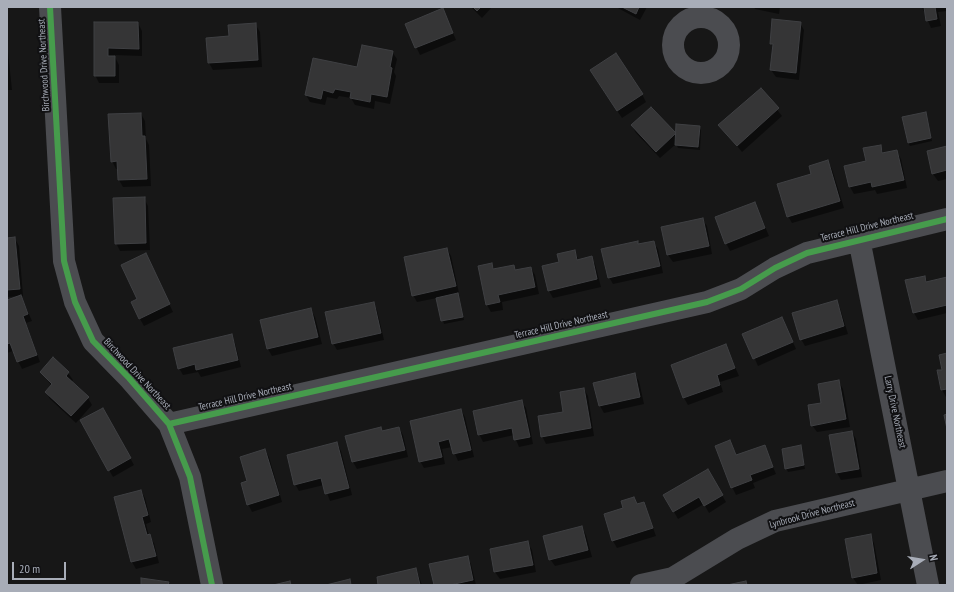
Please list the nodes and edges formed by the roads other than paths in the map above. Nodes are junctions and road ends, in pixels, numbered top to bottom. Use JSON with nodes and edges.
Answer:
{"nodes":[{"id":1,"x":50,"y":7,"type":"edge"},
{"id":2,"x":947,"y":219,"type":"edge"},
{"id":3,"x":859,"y":239,"type":"junction"},
{"id":4,"x":169,"y":424,"type":"junction"},
{"id":5,"x":947,"y":481,"type":"edge"},
{"id":6,"x":910,"y":489,"type":"junction"},
{"id":7,"x":674,"y":581,"type":"edge"},
{"id":8,"x":212,"y":585,"type":"edge"},
{"id":9,"x":641,"y":585,"type":"edge"},
{"id":10,"x":928,"y":585,"type":"edge"}],
"edges":[{"from":1,"to":4,"type":"street","name":"Birchwood Drive Northeast"},
{"from":2,"to":3,"type":"street","name":"Terrace Hill Drive Northeast"},
{"from":3,"to":4,"type":"street","name":"Terrace Hill Drive Northeast"},
{"from":3,"to":6,"type":"street","name":"Larry Drive Northeast"},
{"from":4,"to":8,"type":"street","name":"Birchwood Drive Northeast"},
{"from":5,"to":6,"type":"street","name":"Lynbrook Drive Northeast"},
{"from":6,"to":7,"type":"street","name":"Lynbrook Drive Northeast"},
{"from":6,"to":10,"type":"street","name":"Larry Drive Northeast"},
{"from":7,"to":9,"type":"street","name":"Lynbrook Drive Northeast"}]}
